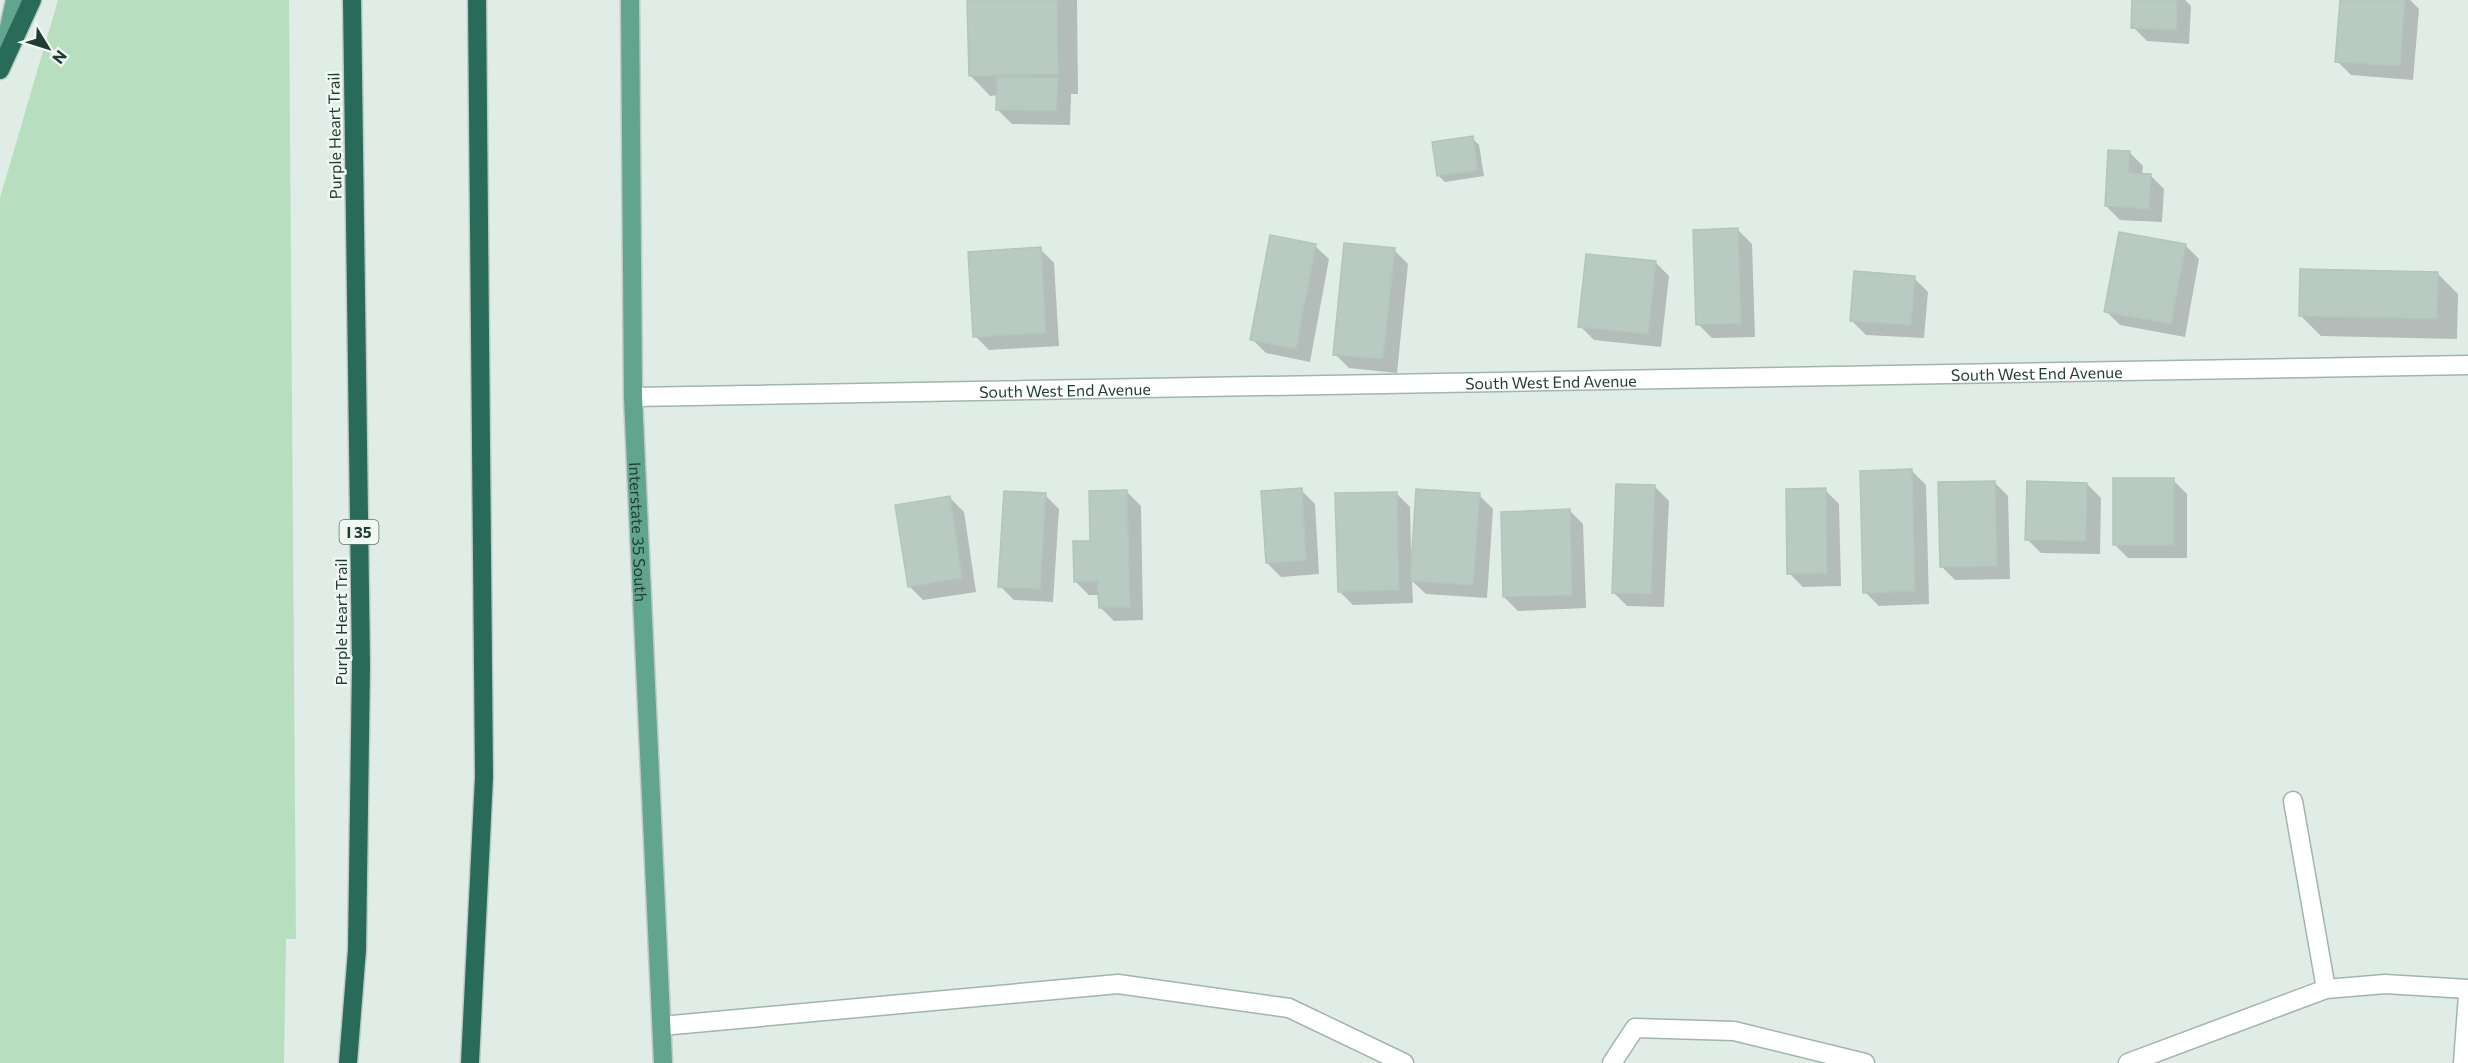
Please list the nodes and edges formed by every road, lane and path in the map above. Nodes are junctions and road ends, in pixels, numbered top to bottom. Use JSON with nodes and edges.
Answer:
{"nodes":[{"id":1,"x":15,"y":0,"type":"edge"},
{"id":2,"x":32,"y":0,"type":"edge"},
{"id":3,"x":352,"y":0,"type":"edge"},
{"id":4,"x":477,"y":0,"type":"edge"},
{"id":5,"x":630,"y":0,"type":"edge"},
{"id":6,"x":0,"y":64,"type":"edge"},
{"id":7,"x":0,"y":70,"type":"edge"},
{"id":8,"x":2468,"y":365,"type":"edge"},
{"id":9,"x":633,"y":397,"type":"junction"},
{"id":10,"x":2293,"y":801,"type":"dead end"},
{"id":11,"x":2326,"y":989,"type":"junction"},
{"id":12,"x":2468,"y":989,"type":"edge"},
{"id":13,"x":2468,"y":995,"type":"edge"},
{"id":14,"x":662,"y":1026,"type":"junction"},
{"id":15,"x":348,"y":1063,"type":"edge"},
{"id":16,"x":470,"y":1063,"type":"edge"},
{"id":17,"x":663,"y":1063,"type":"edge"},
{"id":18,"x":1404,"y":1063,"type":"edge"},
{"id":19,"x":1612,"y":1063,"type":"edge"},
{"id":20,"x":1865,"y":1063,"type":"edge"},
{"id":21,"x":2128,"y":1063,"type":"edge"},
{"id":22,"x":2463,"y":1063,"type":"edge"}],
"edges":[{"from":1,"to":6,"type":"main road"},
{"from":2,"to":7,"type":"highway"},
{"from":3,"to":15,"type":"highway","name":"Purple Heart Trail","number":"I 35"},
{"from":4,"to":16,"type":"highway"},
{"from":5,"to":9,"type":"main road","name":"Interstate 35 South"},
{"from":8,"to":9,"type":"street","name":"South West End Avenue"},
{"from":9,"to":14,"type":"main road","name":"Interstate 35 South"},
{"from":10,"to":11,"type":"street"},
{"from":11,"to":12,"type":"street"},
{"from":11,"to":21,"type":"street"},
{"from":13,"to":22,"type":"street"},
{"from":14,"to":17,"type":"main road","name":"Interstate 35 South"},
{"from":14,"to":18,"type":"street"},
{"from":19,"to":20,"type":"street"}]}
